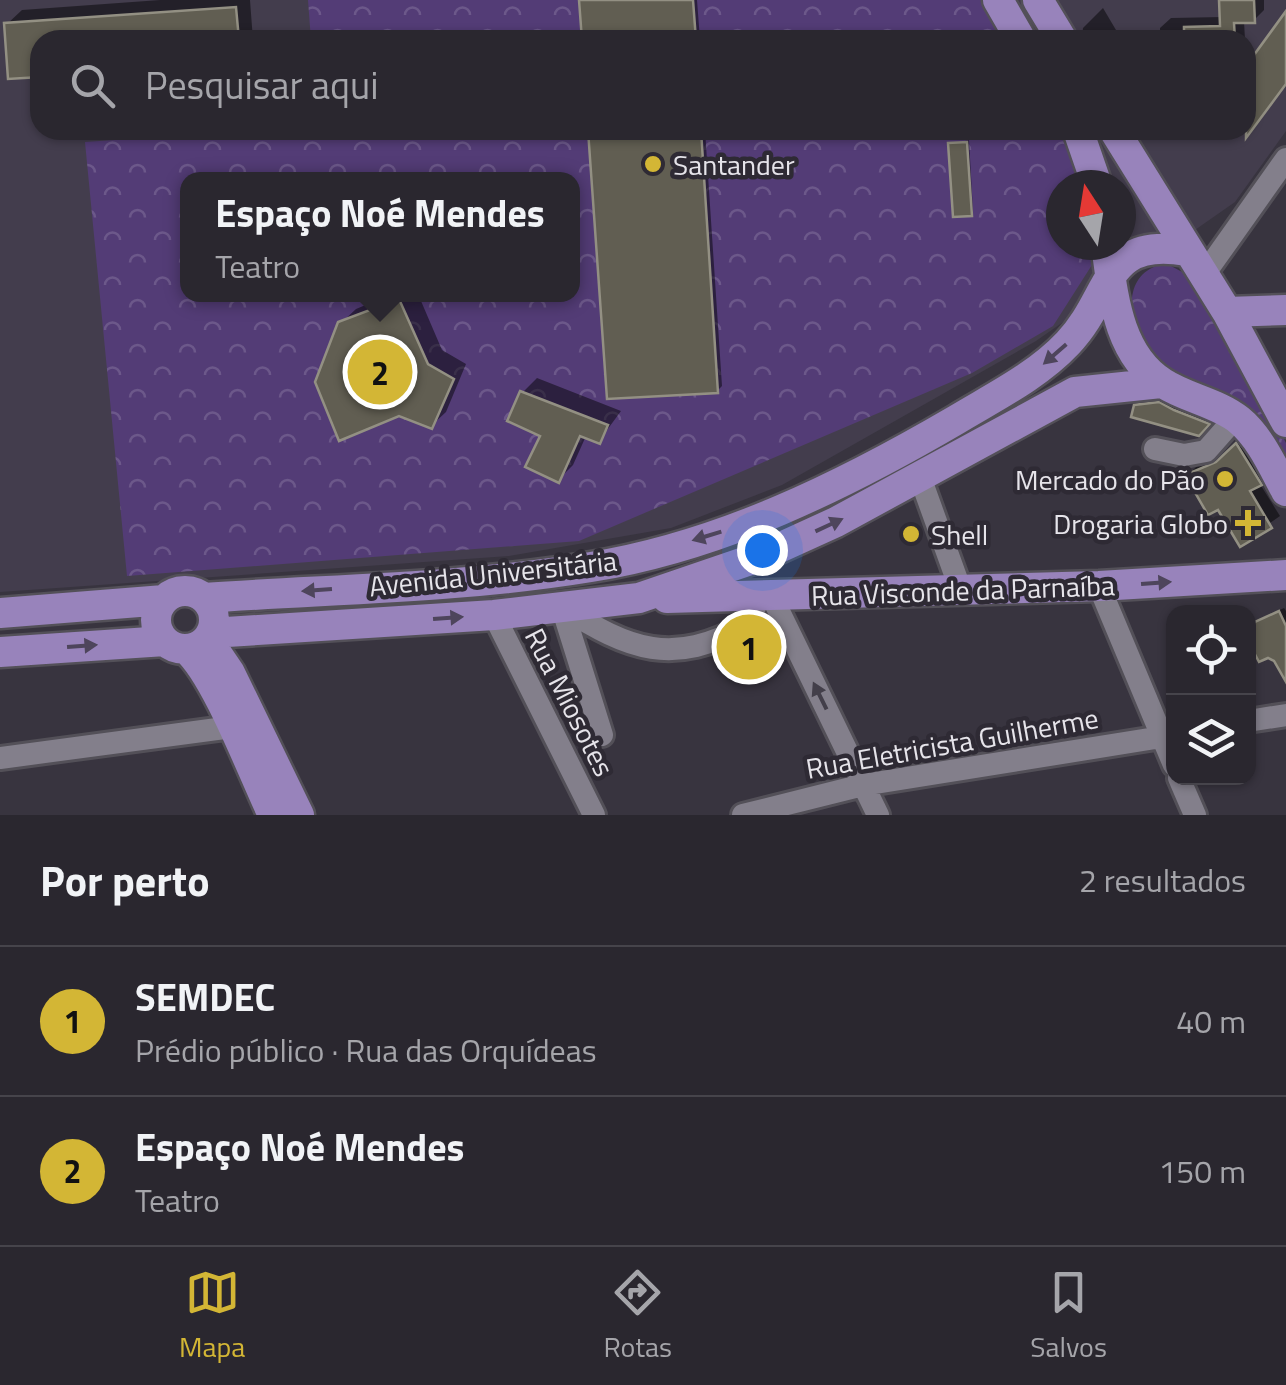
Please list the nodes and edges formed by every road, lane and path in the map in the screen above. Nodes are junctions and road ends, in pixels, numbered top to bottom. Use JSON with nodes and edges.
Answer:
{"nodes":[{"id":1,"x":998,"y":0,"type":"edge"},
{"id":2,"x":1038,"y":0,"type":"edge"},
{"id":3,"x":1016,"y":30,"type":"edge"},
{"id":4,"x":1056,"y":30,"type":"edge"},
{"id":5,"x":1081,"y":140,"type":"edge"},
{"id":6,"x":1120,"y":140,"type":"edge"},
{"id":7,"x":1286,"y":159,"type":"edge"},
{"id":8,"x":1092,"y":170,"type":"edge"},
{"id":9,"x":1136,"y":251,"type":"edge"},
{"id":10,"x":1108,"y":260,"type":"edge"},
{"id":11,"x":1195,"y":264,"type":"junction"},
{"id":12,"x":1286,"y":310,"type":"edge"},
{"id":13,"x":1227,"y":312,"type":"junction"},
{"id":14,"x":1161,"y":383,"type":"junction"},
{"id":15,"x":1236,"y":417,"type":"junction"},
{"id":16,"x":1286,"y":422,"type":"edge"},
{"id":17,"x":918,"y":442,"type":"junction"},
{"id":18,"x":1154,"y":449,"type":"dead end"},
{"id":19,"x":926,"y":473,"type":"junction"},
{"id":20,"x":1286,"y":490,"type":"edge"},
{"id":21,"x":591,"y":567,"type":"junction"},
{"id":22,"x":1286,"y":574,"type":"edge"},
{"id":23,"x":1099,"y":586,"type":"junction"},
{"id":24,"x":961,"y":591,"type":"junction"},
{"id":25,"x":204,"y":598,"type":"junction"},
{"id":26,"x":639,"y":598,"type":"junction"},
{"id":27,"x":766,"y":598,"type":"junction"},
{"id":28,"x":164,"y":600,"type":"junction"},
{"id":29,"x":597,"y":603,"type":"junction"},
{"id":30,"x":562,"y":607,"type":"junction"},
{"id":31,"x":0,"y":613,"type":"edge"},
{"id":32,"x":494,"y":615,"type":"junction"},
{"id":33,"x":192,"y":640,"type":"junction"},
{"id":34,"x":0,"y":652,"type":"edge"},
{"id":35,"x":1286,"y":715,"type":"edge"},
{"id":36,"x":1256,"y":721,"type":"edge"},
{"id":37,"x":241,"y":722,"type":"junction"},
{"id":38,"x":1166,"y":732,"type":"edge"},
{"id":39,"x":602,"y":735,"type":"dead end"},
{"id":40,"x":1166,"y":736,"type":"edge"},
{"id":41,"x":0,"y":758,"type":"edge"},
{"id":42,"x":863,"y":785,"type":"junction"},
{"id":43,"x":1182,"y":785,"type":"edge"},
{"id":44,"x":273,"y":815,"type":"edge"},
{"id":45,"x":299,"y":815,"type":"edge"},
{"id":46,"x":594,"y":815,"type":"edge"},
{"id":47,"x":743,"y":815,"type":"edge"},
{"id":48,"x":878,"y":815,"type":"edge"},
{"id":49,"x":1195,"y":815,"type":"edge"}],
"edges":[{"from":1,"to":3,"type":"main road"},
{"from":2,"to":4,"type":"main road"},
{"from":5,"to":8,"type":"main road"},
{"from":6,"to":11,"type":"main road"},
{"from":7,"to":11,"type":"street"},
{"from":9,"to":11,"type":"main road"},
{"from":10,"to":14,"type":"main road"},
{"from":10,"to":17,"type":"main road","name":"Avenida Universitária","one_way":true},
{"from":11,"to":13,"type":"main road"},
{"from":12,"to":13,"type":"main road"},
{"from":13,"to":16,"type":"main road"},
{"from":14,"to":15,"type":"main road"},
{"from":14,"to":19,"type":"main road","name":"Avenida Universitária"},
{"from":15,"to":18,"type":"street"},
{"from":15,"to":20,"type":"main road"},
{"from":17,"to":19,"type":"main road"},
{"from":17,"to":21,"type":"main road","name":"Avenida Universitária","one_way":true},
{"from":19,"to":24,"type":"street"},
{"from":26,"to":19,"type":"main road","name":"Avenida Universitária","one_way":true},
{"from":21,"to":25,"type":"main road","name":"Avenida Universitária","one_way":true},
{"from":21,"to":29,"type":"main road"},
{"from":23,"to":22,"type":"main road","name":"Rua Visconde da Parnaíba","one_way":true},
{"from":23,"to":24,"type":"main road","name":"Rua Visconde da Parnaíba"},
{"from":23,"to":38,"type":"street"},
{"from":24,"to":27,"type":"main road","name":"Rua Visconde da Parnaíba"},
{"from":25,"to":28,"type":"main road","name":"Avenida Universitária"},
{"from":25,"to":33,"type":"main road"},
{"from":26,"to":27,"type":"main road","name":"Rua Visconde da Parnaíba"},
{"from":26,"to":29,"type":"main road","name":"Avenida Universitária"},
{"from":27,"to":30,"type":"street"},
{"from":42,"to":27,"type":"street","one_way":true},
{"from":28,"to":31,"type":"main road"},
{"from":28,"to":33,"type":"main road"},
{"from":29,"to":30,"type":"main road","name":"Avenida Universitária"},
{"from":30,"to":32,"type":"main road","name":"Avenida Universitária"},
{"from":30,"to":39,"type":"street"},
{"from":33,"to":32,"type":"main road","name":"Avenida Universitária","one_way":true},
{"from":32,"to":46,"type":"street","name":"Rua Miosotes"},
{"from":34,"to":33,"type":"main road","name":"Avenida Universitária","one_way":true},
{"from":33,"to":37,"type":"main road"},
{"from":35,"to":36,"type":"street"},
{"from":37,"to":41,"type":"street"},
{"from":37,"to":44,"type":"main road"},
{"from":37,"to":45,"type":"main road"},
{"from":40,"to":42,"type":"street","name":"Rua Eletricista Guilherme"},
{"from":42,"to":47,"type":"street","name":"Rua Eletricista Guilherme"},
{"from":42,"to":48,"type":"street"},
{"from":43,"to":49,"type":"street"}]}
